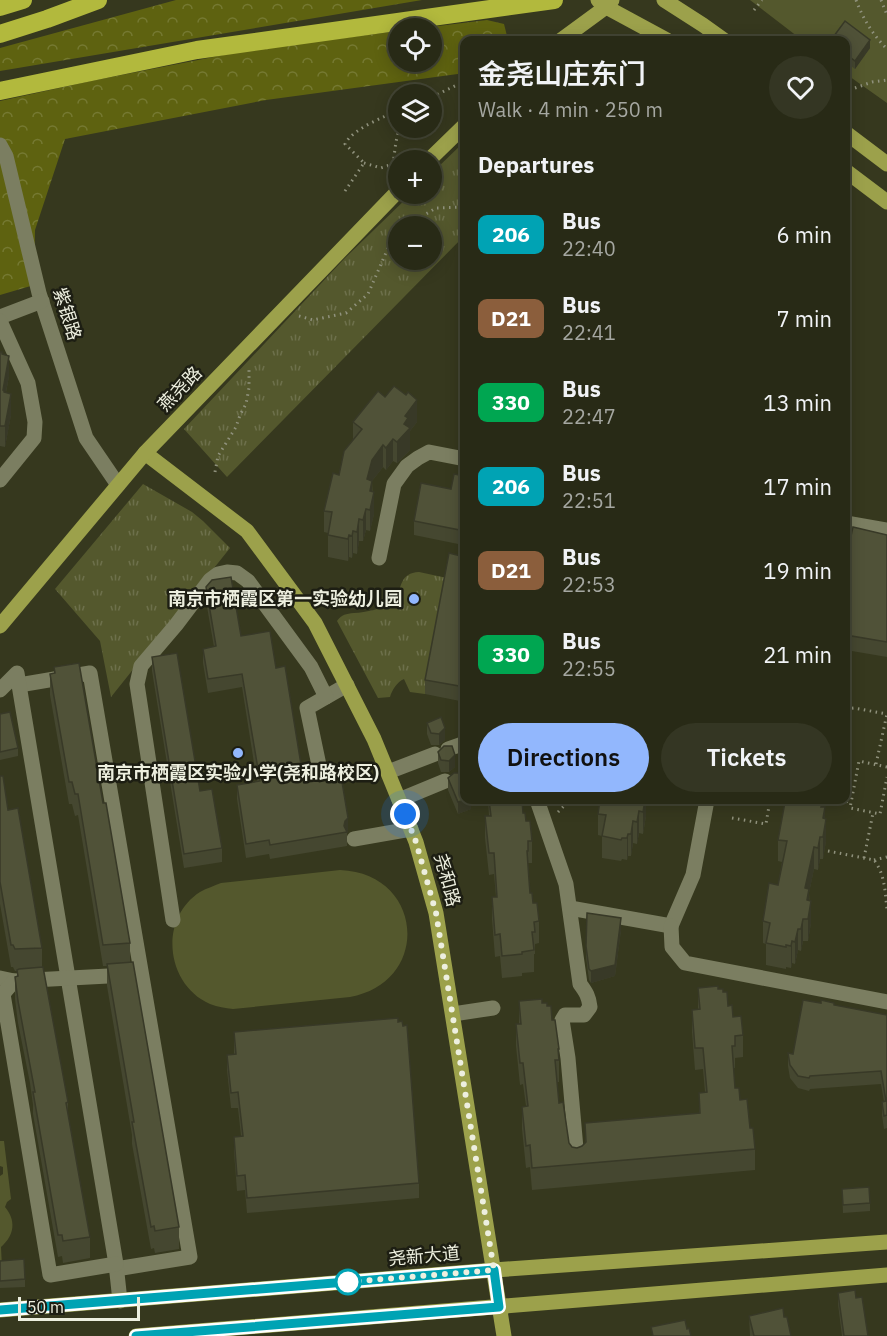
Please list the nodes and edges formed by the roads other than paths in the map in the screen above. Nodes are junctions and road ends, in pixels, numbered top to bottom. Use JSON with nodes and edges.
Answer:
{"nodes":[{"id":1,"x":24,"y":0,"type":"edge"},
{"id":2,"x":98,"y":0,"type":"edge"},
{"id":3,"x":554,"y":0,"type":"edge"},
{"id":4,"x":664,"y":0,"type":"edge"},
{"id":5,"x":605,"y":2,"type":"edge"},
{"id":6,"x":0,"y":7,"type":"edge"},
{"id":7,"x":0,"y":34,"type":"edge"},
{"id":8,"x":566,"y":36,"type":"edge"},
{"id":9,"x":660,"y":36,"type":"edge"},
{"id":10,"x":718,"y":36,"type":"edge"},
{"id":11,"x":0,"y":91,"type":"edge"},
{"id":12,"x":460,"y":130,"type":"edge"},
{"id":13,"x":850,"y":136,"type":"edge"},
{"id":14,"x":0,"y":145,"type":"edge"},
{"id":15,"x":439,"y":150,"type":"edge"},
{"id":16,"x":887,"y":164,"type":"edge"},
{"id":17,"x":850,"y":174,"type":"edge"},
{"id":18,"x":388,"y":201,"type":"edge"},
{"id":19,"x":887,"y":202,"type":"edge"},
{"id":20,"x":42,"y":301,"type":"junction"},
{"id":21,"x":0,"y":319,"type":"edge"},
{"id":22,"x":145,"y":453,"type":"junction"},
{"id":23,"x":460,"y":458,"type":"edge"},
{"id":24,"x":0,"y":480,"type":"edge"},
{"id":25,"x":118,"y":485,"type":"junction"},
{"id":26,"x":850,"y":523,"type":"edge"},
{"id":27,"x":887,"y":530,"type":"edge"},
{"id":28,"x":379,"y":558,"type":"dead end"},
{"id":29,"x":0,"y":626,"type":"edge"},
{"id":30,"x":19,"y":685,"type":"junction"},
{"id":31,"x":346,"y":685,"type":"junction"},
{"id":32,"x":0,"y":690,"type":"edge"},
{"id":33,"x":326,"y":697,"type":"junction"},
{"id":34,"x":460,"y":745,"type":"edge"},
{"id":35,"x":320,"y":770,"type":"dead end"},
{"id":36,"x":388,"y":772,"type":"junction"},
{"id":37,"x":445,"y":781,"type":"dead end"},
{"id":38,"x":399,"y":800,"type":"junction"},
{"id":39,"x":538,"y":804,"type":"edge"},
{"id":40,"x":706,"y":804,"type":"edge"},
{"id":41,"x":411,"y":829,"type":"junction"},
{"id":42,"x":354,"y":839,"type":"dead end"},
{"id":43,"x":570,"y":908,"type":"junction"},
{"id":44,"x":172,"y":920,"type":"dead end"},
{"id":45,"x":671,"y":926,"type":"junction"},
{"id":46,"x":141,"y":974,"type":"junction"},
{"id":47,"x":7,"y":979,"type":"edge"},
{"id":48,"x":887,"y":1002,"type":"edge"},
{"id":49,"x":493,"y":1008,"type":"dead end"},
{"id":50,"x":453,"y":1014,"type":"junction"},
{"id":51,"x":577,"y":1160,"type":"edge"},
{"id":52,"x":887,"y":1242,"type":"edge"},
{"id":53,"x":116,"y":1266,"type":"junction"},
{"id":54,"x":494,"y":1270,"type":"junction"},
{"id":55,"x":887,"y":1276,"type":"edge"},
{"id":56,"x":120,"y":1301,"type":"junction"},
{"id":57,"x":499,"y":1307,"type":"junction"},
{"id":58,"x":0,"y":1310,"type":"edge"},
{"id":59,"x":136,"y":1336,"type":"edge"},
{"id":60,"x":504,"y":1336,"type":"edge"}],
"edges":[{"from":1,"to":6,"type":"highway"},
{"from":2,"to":7,"type":"highway"},
{"from":3,"to":11,"type":"highway"},
{"from":4,"to":10,"type":"main road"},
{"from":5,"to":8,"type":"main road"},
{"from":5,"to":9,"type":"main road"},
{"from":12,"to":15,"type":"main road"},
{"from":13,"to":16,"type":"main road"},
{"from":14,"to":20,"type":"street","name":"紫银路"},
{"from":17,"to":19,"type":"main road"},
{"from":18,"to":22,"type":"main road","name":"燕尧路"},
{"from":20,"to":21,"type":"street"},
{"from":20,"to":25,"type":"street","name":"紫银路"},
{"from":21,"to":24,"type":"street"},
{"from":22,"to":25,"type":"main road","name":"燕尧路"},
{"from":22,"to":31,"type":"main road","name":"尧和路"},
{"from":23,"to":28,"type":"street"},
{"from":25,"to":29,"type":"main road","name":"燕尧路"},
{"from":26,"to":27,"type":"street"},
{"from":30,"to":32,"type":"street"},
{"from":30,"to":46,"type":"street"},
{"from":30,"to":53,"type":"street"},
{"from":31,"to":33,"type":"street"},
{"from":31,"to":36,"type":"main road","name":"尧和路"},
{"from":33,"to":35,"type":"street"},
{"from":33,"to":44,"type":"street"},
{"from":34,"to":36,"type":"street"},
{"from":36,"to":38,"type":"main road","name":"尧和路"},
{"from":37,"to":38,"type":"street"},
{"from":38,"to":41,"type":"main road","name":"尧和路"},
{"from":39,"to":43,"type":"street"},
{"from":40,"to":45,"type":"street"},
{"from":41,"to":42,"type":"street"},
{"from":41,"to":50,"type":"main road","name":"尧和路"},
{"from":43,"to":45,"type":"street"},
{"from":43,"to":51,"type":"street"},
{"from":45,"to":48,"type":"street"},
{"from":46,"to":47,"type":"street"},
{"from":46,"to":53,"type":"street"},
{"from":47,"to":53,"type":"street"},
{"from":49,"to":50,"type":"street"},
{"from":50,"to":54,"type":"main road","name":"尧和路"},
{"from":52,"to":54,"type":"main road","name":"尧新大道"},
{"from":53,"to":56,"type":"street"},
{"from":54,"to":56,"type":"main road","name":"尧新大道"},
{"from":54,"to":57,"type":"main road","name":"尧和路"},
{"from":55,"to":57,"type":"main road"},
{"from":56,"to":58,"type":"main road","name":"尧新大道"},
{"from":57,"to":59,"type":"main road"},
{"from":57,"to":60,"type":"main road","name":"尧和路"}]}
